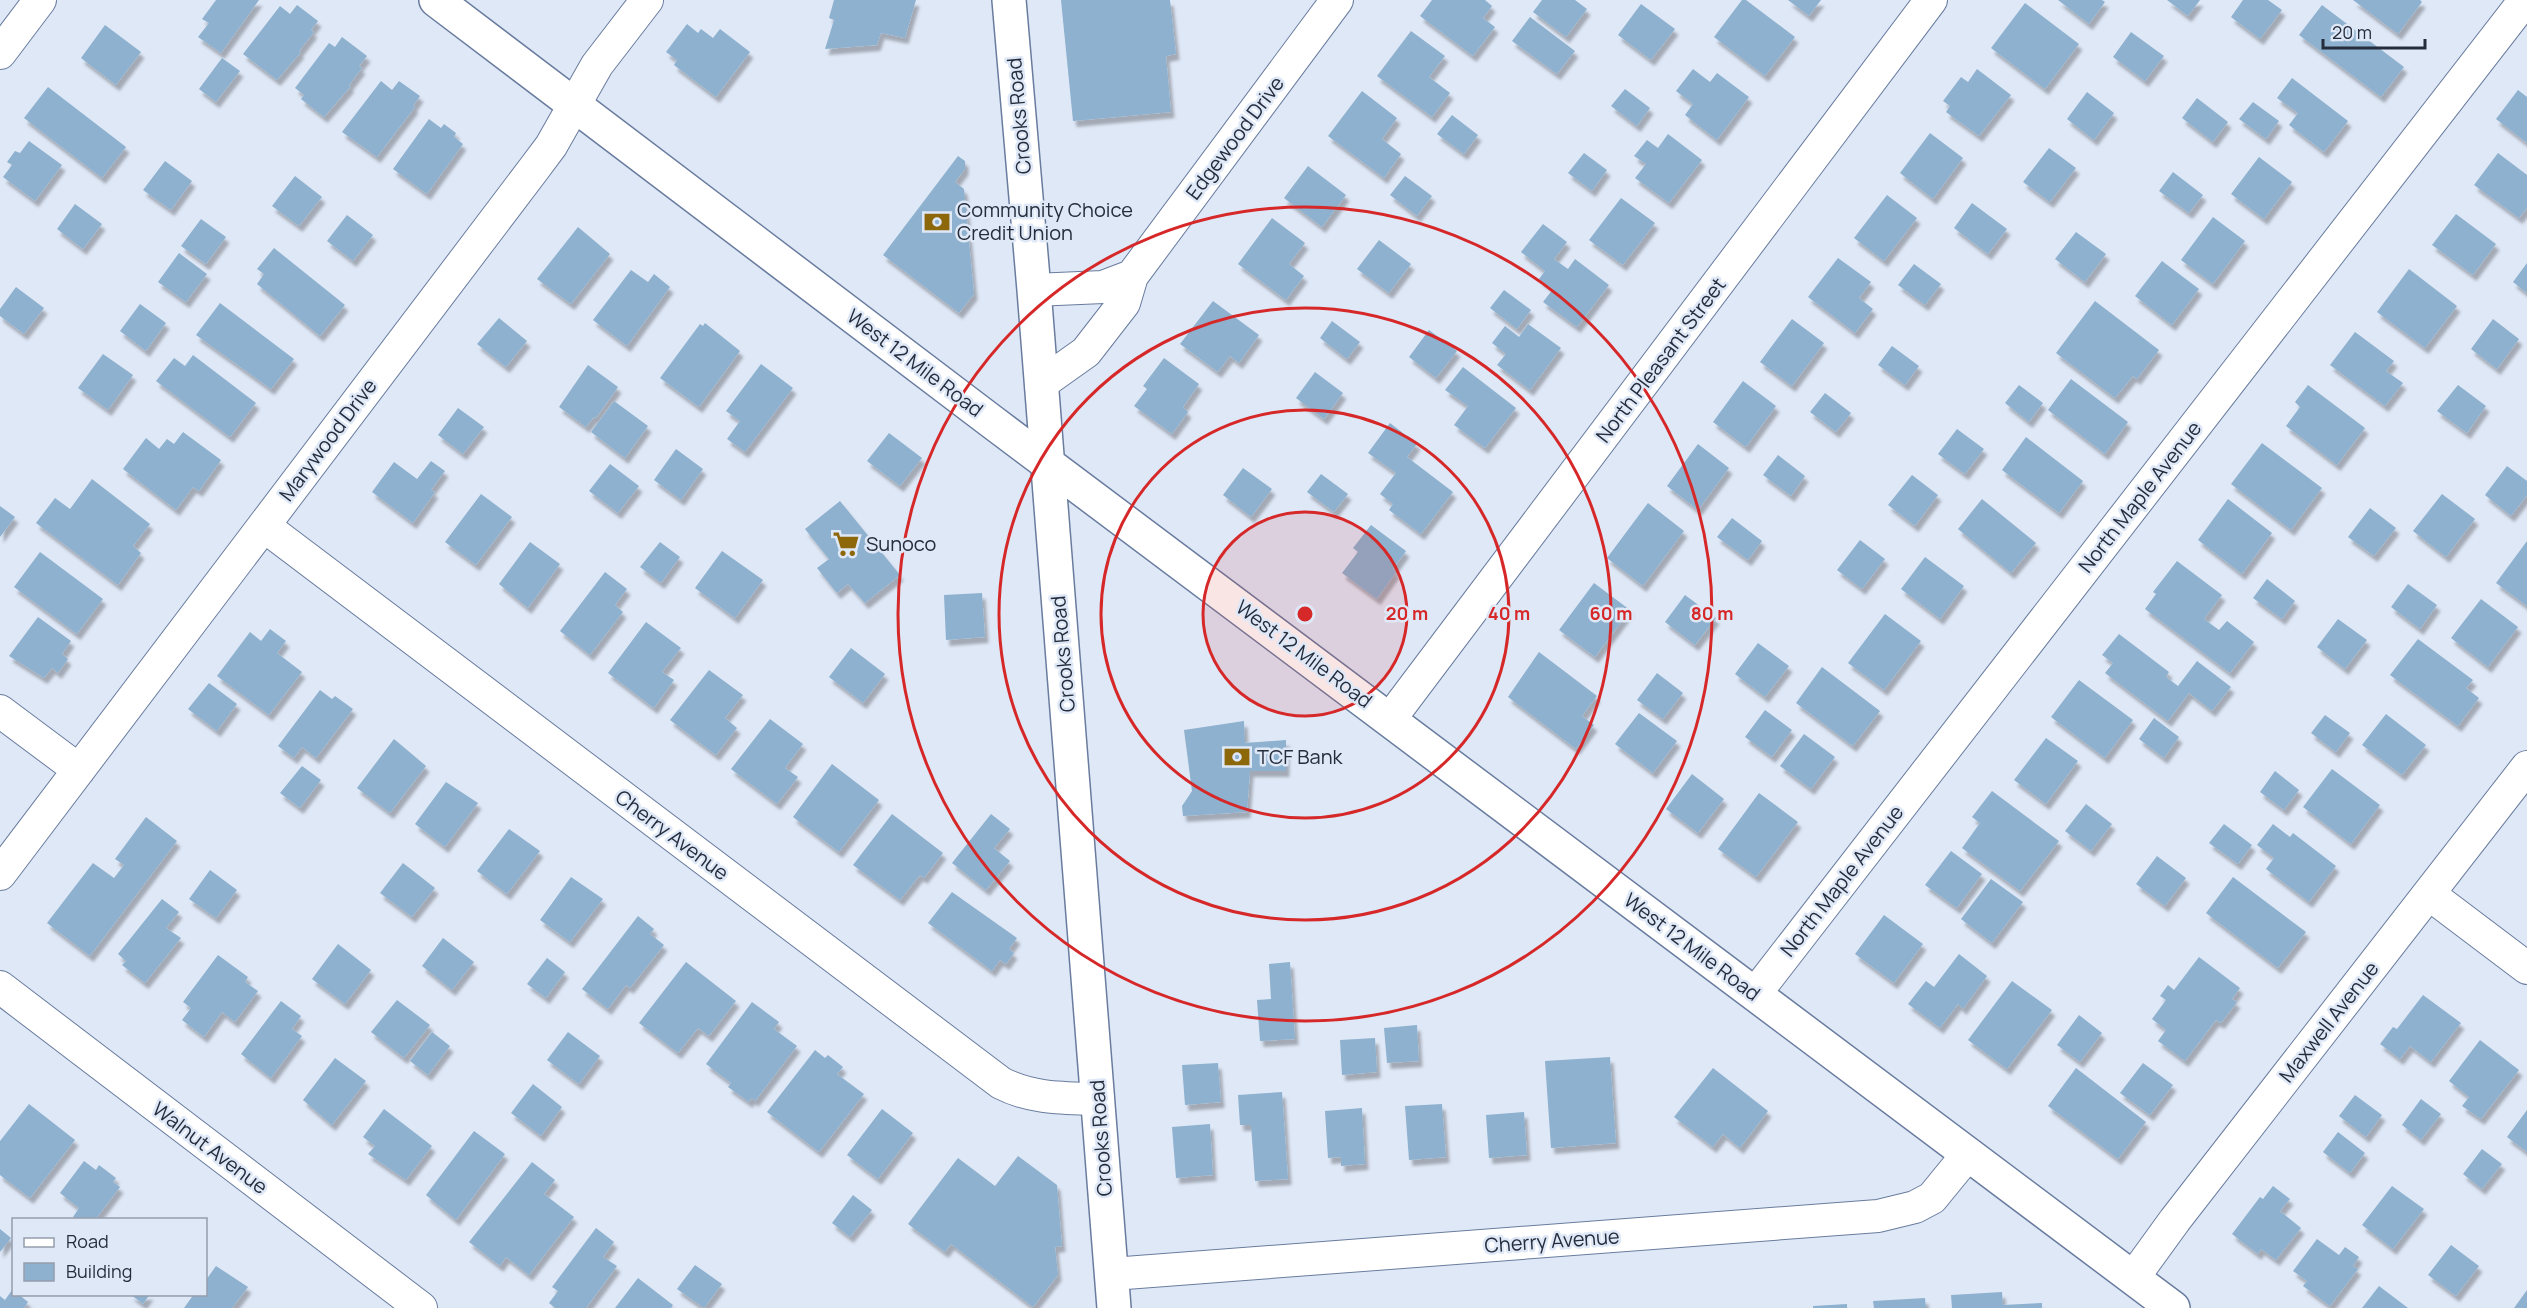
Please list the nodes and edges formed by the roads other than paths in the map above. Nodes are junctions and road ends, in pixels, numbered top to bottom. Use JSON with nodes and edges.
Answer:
{"nodes":[{"id":1,"x":40,"y":0,"type":"edge"},
{"id":2,"x":436,"y":0,"type":"edge"},
{"id":3,"x":647,"y":0,"type":"edge"},
{"id":4,"x":1009,"y":0,"type":"edge"},
{"id":5,"x":1337,"y":0,"type":"edge"},
{"id":6,"x":1931,"y":0,"type":"edge"},
{"id":7,"x":2525,"y":0,"type":"edge"},
{"id":8,"x":0,"y":53,"type":"edge"},
{"id":9,"x":575,"y":104,"type":"junction"},
{"id":10,"x":1132,"y":276,"type":"junction"},
{"id":11,"x":1034,"y":290,"type":"junction"},
{"id":12,"x":1041,"y":384,"type":"junction"},
{"id":13,"x":1047,"y":463,"type":"junction"},
{"id":14,"x":264,"y":526,"type":"junction"},
{"id":15,"x":0,"y":711,"type":"edge"},
{"id":16,"x":1390,"y":719,"type":"junction"},
{"id":17,"x":2527,"y":767,"type":"edge"},
{"id":18,"x":79,"y":770,"type":"junction"},
{"id":19,"x":0,"y":874,"type":"edge"},
{"id":20,"x":2429,"y":894,"type":"junction"},
{"id":21,"x":2527,"y":968,"type":"edge"},
{"id":22,"x":0,"y":987,"type":"edge"},
{"id":23,"x":1755,"y":994,"type":"junction"},
{"id":24,"x":1098,"y":1100,"type":"junction"},
{"id":25,"x":1968,"y":1154,"type":"junction"},
{"id":26,"x":1112,"y":1274,"type":"junction"},
{"id":27,"x":2133,"y":1278,"type":"junction"},
{"id":28,"x":421,"y":1308,"type":"edge"},
{"id":29,"x":1114,"y":1308,"type":"edge"},
{"id":30,"x":2173,"y":1308,"type":"edge"}],
"edges":[{"from":1,"to":8,"type":"street"},
{"from":2,"to":9,"type":"main road","name":"West 12 Mile Road"},
{"from":3,"to":9,"type":"street","name":"Marywood Drive"},
{"from":4,"to":11,"type":"main road","name":"Crooks Road"},
{"from":5,"to":10,"type":"street","name":"Edgewood Drive"},
{"from":6,"to":16,"type":"street","name":"North Pleasant Street"},
{"from":7,"to":23,"type":"street","name":"North Maple Avenue"},
{"from":9,"to":13,"type":"main road","name":"West 12 Mile Road"},
{"from":9,"to":14,"type":"street","name":"Marywood Drive"},
{"from":10,"to":11,"type":"street"},
{"from":10,"to":12,"type":"street","name":"Edgewood Drive"},
{"from":11,"to":12,"type":"main road","name":"Crooks Road"},
{"from":12,"to":13,"type":"main road","name":"Crooks Road"},
{"from":13,"to":16,"type":"main road","name":"West 12 Mile Road"},
{"from":13,"to":24,"type":"main road","name":"Crooks Road"},
{"from":14,"to":18,"type":"street","name":"Marywood Drive"},
{"from":14,"to":24,"type":"street","name":"Cherry Avenue"},
{"from":15,"to":18,"type":"street"},
{"from":16,"to":23,"type":"main road","name":"West 12 Mile Road"},
{"from":17,"to":20,"type":"street","name":"Maxwell Avenue"},
{"from":18,"to":19,"type":"street","name":"Marywood Drive"},
{"from":20,"to":21,"type":"street"},
{"from":20,"to":27,"type":"street","name":"Maxwell Avenue"},
{"from":22,"to":28,"type":"street","name":"Walnut Avenue"},
{"from":23,"to":25,"type":"main road","name":"West 12 Mile Road"},
{"from":24,"to":26,"type":"main road","name":"Crooks Road"},
{"from":25,"to":26,"type":"street","name":"Cherry Avenue"},
{"from":25,"to":27,"type":"main road","name":"West 12 Mile Road"},
{"from":26,"to":29,"type":"main road","name":"Crooks Road"},
{"from":27,"to":30,"type":"main road","name":"West 12 Mile Road"}]}
